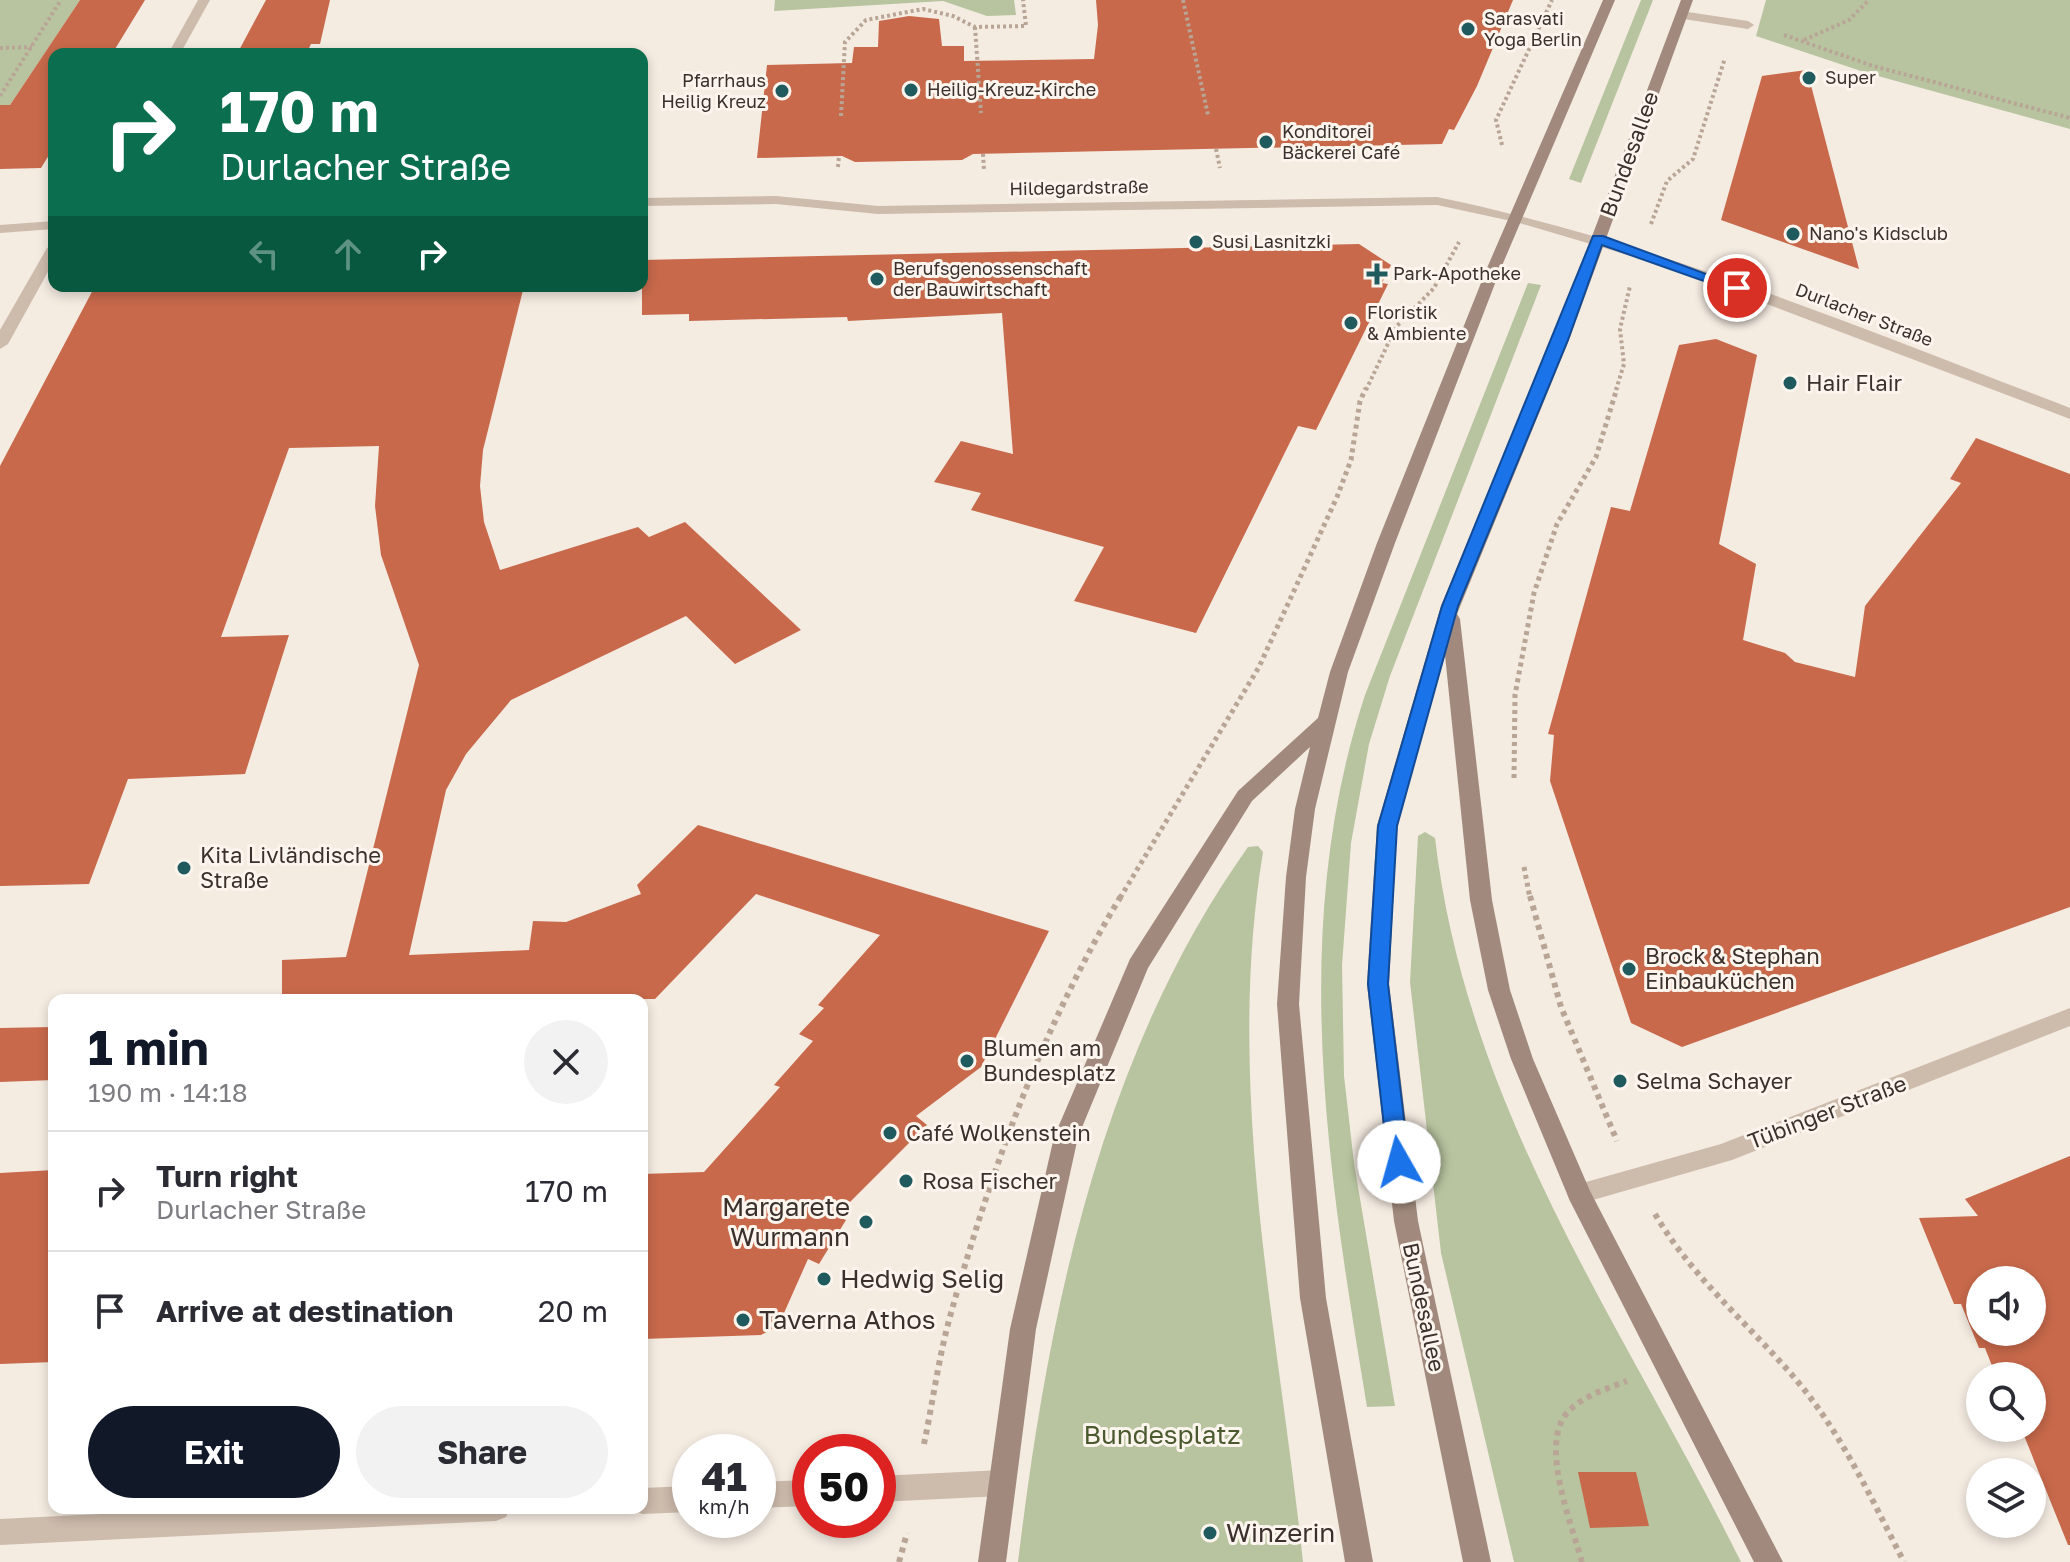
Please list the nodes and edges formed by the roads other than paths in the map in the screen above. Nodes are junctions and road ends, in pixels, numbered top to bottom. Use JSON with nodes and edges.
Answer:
{"nodes":[{"id":1,"x":204,"y":0,"type":"edge"},
{"id":2,"x":1609,"y":0,"type":"edge"},
{"id":3,"x":1687,"y":0,"type":"edge"},
{"id":4,"x":1681,"y":15,"type":"junction"},
{"id":5,"x":1742,"y":24,"type":"road end"},
{"id":6,"x":177,"y":48,"type":"edge"},
{"id":7,"x":648,"y":202,"type":"edge"},
{"id":8,"x":1517,"y":215,"type":"junction"},
{"id":9,"x":48,"y":225,"type":"edge"},
{"id":10,"x":0,"y":229,"type":"edge"},
{"id":11,"x":1598,"y":239,"type":"junction"},
{"id":12,"x":48,"y":259,"type":"edge"},
{"id":13,"x":0,"y":344,"type":"edge"},
{"id":14,"x":2070,"y":414,"type":"edge"},
{"id":15,"x":1450,"y":606,"type":"junction"},
{"id":16,"x":1327,"y":721,"type":"junction"},
{"id":17,"x":2070,"y":1017,"type":"edge"},
{"id":18,"x":1579,"y":1194,"type":"junction"},
{"id":19,"x":1002,"y":1483,"type":"junction"},
{"id":20,"x":896,"y":1488,"type":"edge"},
{"id":21,"x":672,"y":1500,"type":"edge"},
{"id":22,"x":648,"y":1501,"type":"edge"},
{"id":23,"x":372,"y":1514,"type":"edge"},
{"id":24,"x":0,"y":1532,"type":"edge"},
{"id":25,"x":992,"y":1562,"type":"edge"},
{"id":26,"x":1359,"y":1562,"type":"edge"},
{"id":27,"x":1477,"y":1562,"type":"edge"},
{"id":28,"x":1769,"y":1562,"type":"edge"}],
"edges":[{"from":1,"to":6,"type":"street"},
{"from":2,"to":8,"type":"main road"},
{"from":3,"to":4,"type":"main road","name":"Bundesallee"},
{"from":4,"to":5,"type":"street"},
{"from":4,"to":11,"type":"main road","name":"Bundesallee"},
{"from":7,"to":8,"type":"street","name":"Hildegardstraße"},
{"from":8,"to":11,"type":"street","name":"Hildegardstraße"},
{"from":8,"to":16,"type":"main road"},
{"from":9,"to":10,"type":"street"},
{"from":11,"to":14,"type":"street","name":"Durlacher Straße"},
{"from":11,"to":15,"type":"main road","name":"Bundesallee"},
{"from":12,"to":13,"type":"street"},
{"from":15,"to":18,"type":"main road"},
{"from":15,"to":27,"type":"main road","name":"Bundesallee"},
{"from":16,"to":19,"type":"main road"},
{"from":16,"to":26,"type":"main road"},
{"from":17,"to":18,"type":"street","name":"Tübinger Straße"},
{"from":18,"to":28,"type":"main road"},
{"from":19,"to":20,"type":"street"},
{"from":19,"to":25,"type":"main road"},
{"from":21,"to":22,"type":"street"},
{"from":23,"to":24,"type":"street"}]}
